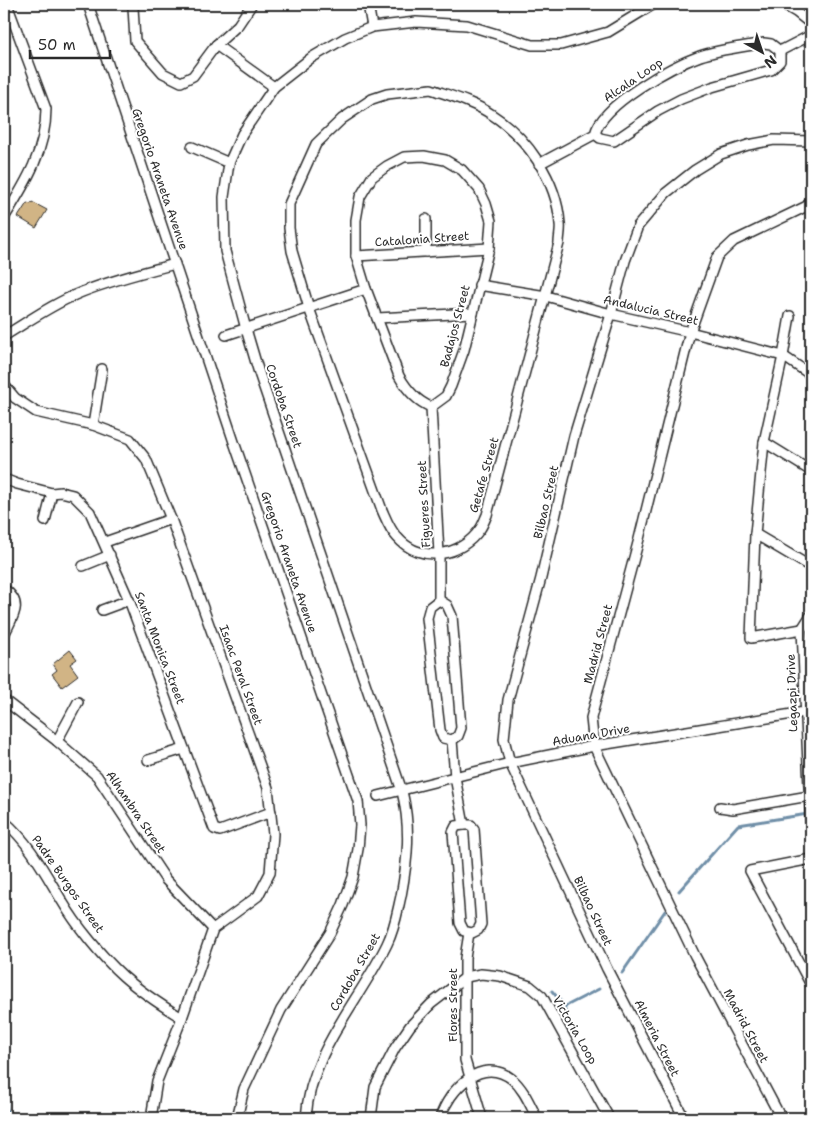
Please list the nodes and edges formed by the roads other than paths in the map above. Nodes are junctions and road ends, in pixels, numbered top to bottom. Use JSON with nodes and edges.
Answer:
{"nodes":[{"id":1,"x":7,"y":4,"type":"edge"},
{"id":2,"x":88,"y":4,"type":"edge"},
{"id":3,"x":135,"y":4,"type":"edge"},
{"id":4,"x":252,"y":4,"type":"edge"},
{"id":5,"x":368,"y":4,"type":"edge"},
{"id":6,"x":654,"y":4,"type":"edge"},
{"id":7,"x":782,"y":4,"type":"edge"},
{"id":8,"x":811,"y":24,"type":"edge"},
{"id":9,"x":372,"y":27,"type":"junction"},
{"id":10,"x":811,"y":35,"type":"edge"},
{"id":11,"x":216,"y":46,"type":"junction"},
{"id":12,"x":780,"y":52,"type":"junction"},
{"id":13,"x":274,"y":87,"type":"junction"},
{"id":14,"x":595,"y":134,"type":"junction"},
{"id":15,"x":811,"y":141,"type":"edge"},
{"id":16,"x":192,"y":147,"type":"dead end"},
{"id":17,"x":229,"y":162,"type":"junction"},
{"id":18,"x":539,"y":164,"type":"junction"},
{"id":19,"x":810,"y":205,"type":"edge"},
{"id":20,"x":4,"y":218,"type":"edge"},
{"id":21,"x":426,"y":219,"type":"dead end"},
{"id":22,"x":489,"y":248,"type":"junction"},
{"id":23,"x":426,"y":252,"type":"junction"},
{"id":24,"x":356,"y":256,"type":"junction"},
{"id":25,"x":175,"y":264,"type":"junction"},
{"id":26,"x":479,"y":285,"type":"junction"},
{"id":27,"x":366,"y":289,"type":"junction"},
{"id":28,"x":546,"y":296,"type":"junction"},
{"id":29,"x":309,"y":308,"type":"junction"},
{"id":30,"x":473,"y":313,"type":"junction"},
{"id":31,"x":611,"y":314,"type":"junction"},
{"id":32,"x":790,"y":316,"type":"dead end"},
{"id":33,"x":377,"y":318,"type":"junction"},
{"id":34,"x":246,"y":329,"type":"junction"},
{"id":35,"x":690,"y":332,"type":"junction"},
{"id":36,"x":226,"y":335,"type":"dead end"},
{"id":37,"x":4,"y":336,"type":"edge"},
{"id":38,"x":783,"y":356,"type":"junction"},
{"id":39,"x":102,"y":369,"type":"dead end"},
{"id":40,"x":811,"y":375,"type":"edge"},
{"id":41,"x":4,"y":385,"type":"edge"},
{"id":42,"x":431,"y":407,"type":"junction"},
{"id":43,"x":93,"y":425,"type":"junction"},
{"id":44,"x":764,"y":442,"type":"junction"},
{"id":45,"x":811,"y":471,"type":"edge"},
{"id":46,"x":4,"y":478,"type":"edge"},
{"id":47,"x":52,"y":492,"type":"junction"},
{"id":48,"x":171,"y":519,"type":"junction"},
{"id":49,"x":45,"y":521,"type":"dead end"},
{"id":50,"x":755,"y":534,"type":"junction"},
{"id":51,"x":105,"y":542,"type":"junction"},
{"id":52,"x":439,"y":554,"type":"junction"},
{"id":53,"x":110,"y":556,"type":"junction"},
{"id":54,"x":83,"y":566,"type":"dead end"},
{"id":55,"x":811,"y":567,"type":"edge"},
{"id":56,"x":4,"y":589,"type":"edge"},
{"id":57,"x":129,"y":600,"type":"junction"},
{"id":58,"x":439,"y":600,"type":"junction"},
{"id":59,"x":102,"y":610,"type":"dead end"},
{"id":60,"x":811,"y":615,"type":"edge"},
{"id":61,"x":802,"y":629,"type":"junction"},
{"id":62,"x":4,"y":635,"type":"edge"},
{"id":63,"x":4,"y":700,"type":"edge"},
{"id":64,"x":78,"y":702,"type":"dead end"},
{"id":65,"x":808,"y":712,"type":"edge"},
{"id":66,"x":452,"y":740,"type":"junction"},
{"id":67,"x":57,"y":741,"type":"junction"},
{"id":68,"x":594,"y":746,"type":"junction"},
{"id":69,"x":184,"y":749,"type":"junction"},
{"id":70,"x":148,"y":760,"type":"dead end"},
{"id":71,"x":510,"y":763,"type":"junction"},
{"id":72,"x":455,"y":777,"type":"junction"},
{"id":73,"x":402,"y":791,"type":"junction"},
{"id":74,"x":378,"y":796,"type":"dead end"},
{"id":75,"x":809,"y":796,"type":"junction"},
{"id":76,"x":720,"y":807,"type":"dead end"},
{"id":77,"x":271,"y":812,"type":"junction"},
{"id":78,"x":4,"y":821,"type":"edge"},
{"id":79,"x":464,"y":824,"type":"junction"},
{"id":80,"x":811,"y":832,"type":"edge"},
{"id":81,"x":811,"y":859,"type":"edge"},
{"id":82,"x":213,"y":929,"type":"junction"},
{"id":83,"x":469,"y":933,"type":"junction"},
{"id":84,"x":607,"y":970,"type":"joint"},
{"id":85,"x":466,"y":977,"type":"junction"},
{"id":86,"x":811,"y":985,"type":"edge"},
{"id":87,"x":182,"y":1018,"type":"junction"},
{"id":88,"x":471,"y":1076,"type":"junction"},
{"id":89,"x":151,"y":1118,"type":"edge"},
{"id":90,"x":237,"y":1118,"type":"edge"},
{"id":91,"x":306,"y":1118,"type":"edge"},
{"id":92,"x":371,"y":1118,"type":"edge"},
{"id":93,"x":440,"y":1118,"type":"edge"},
{"id":94,"x":482,"y":1118,"type":"edge"},
{"id":95,"x":537,"y":1118,"type":"edge"},
{"id":96,"x":610,"y":1118,"type":"edge"},
{"id":97,"x":684,"y":1118,"type":"edge"},
{"id":98,"x":781,"y":1118,"type":"edge"}],
"edges":[{"from":1,"to":20,"type":"street"},
{"from":2,"to":25,"type":"street","name":"Gregorio Araneta Avenue"},
{"from":3,"to":11,"type":"street"},
{"from":4,"to":11,"type":"street"},
{"from":5,"to":9,"type":"street"},
{"from":6,"to":9,"type":"street","name":"Cordoba Street"},
{"from":7,"to":8,"type":"street"},
{"from":9,"to":13,"type":"street","name":"Cordoba Street"},
{"from":10,"to":12,"type":"street"},
{"from":11,"to":13,"type":"street"},
{"from":12,"to":14,"type":"street"},
{"from":12,"to":14,"type":"street","name":"Alcala Loop"},
{"from":13,"to":17,"type":"street","name":"Cordoba Street"},
{"from":14,"to":18,"type":"street"},
{"from":15,"to":31,"type":"street","name":"Bilbao Street"},
{"from":16,"to":17,"type":"street"},
{"from":17,"to":34,"type":"street","name":"Cordoba Street"},
{"from":18,"to":28,"type":"street","name":"Getafe Street"},
{"from":18,"to":29,"type":"street","name":"Getafe Street"},
{"from":19,"to":35,"type":"street","name":"Madrid Street"},
{"from":21,"to":23,"type":"street"},
{"from":22,"to":23,"type":"street","name":"Catalonia Street"},
{"from":22,"to":24,"type":"street","name":"Badajos Street"},
{"from":22,"to":26,"type":"street","name":"Badajos Street"},
{"from":23,"to":24,"type":"street","name":"Catalonia Street"},
{"from":24,"to":27,"type":"street","name":"Badajos Street"},
{"from":25,"to":37,"type":"street"},
{"from":25,"to":90,"type":"street","name":"Gregorio Araneta Avenue"},
{"from":26,"to":28,"type":"street","name":"Andalucia Street"},
{"from":26,"to":30,"type":"street","name":"Badajos Street"},
{"from":27,"to":29,"type":"street"},
{"from":27,"to":33,"type":"street","name":"Badajos Street"},
{"from":28,"to":31,"type":"street","name":"Andalucia Street"},
{"from":28,"to":52,"type":"street","name":"Getafe Street"},
{"from":29,"to":34,"type":"street"},
{"from":29,"to":52,"type":"street","name":"Getafe Street"},
{"from":30,"to":33,"type":"street"},
{"from":30,"to":42,"type":"street","name":"Badajos Street"},
{"from":31,"to":35,"type":"street","name":"Andalucia Street"},
{"from":31,"to":71,"type":"street","name":"Bilbao Street"},
{"from":32,"to":38,"type":"street"},
{"from":33,"to":42,"type":"street","name":"Badajos Street"},
{"from":34,"to":36,"type":"street"},
{"from":34,"to":73,"type":"street","name":"Cordoba Street"},
{"from":35,"to":38,"type":"street","name":"Andalucia Street"},
{"from":35,"to":68,"type":"street","name":"Madrid Street"},
{"from":38,"to":40,"type":"street","name":"Andalucia Street"},
{"from":38,"to":44,"type":"street"},
{"from":39,"to":43,"type":"street"},
{"from":41,"to":43,"type":"street","name":"Isaac Peral Street"},
{"from":42,"to":52,"type":"street","name":"Figueres Street"},
{"from":43,"to":48,"type":"street","name":"Isaac Peral Street"},
{"from":44,"to":45,"type":"street"},
{"from":44,"to":50,"type":"street"},
{"from":46,"to":47,"type":"street","name":"Santa Monica Street"},
{"from":47,"to":49,"type":"street"},
{"from":47,"to":51,"type":"street","name":"Santa Monica Street"},
{"from":48,"to":51,"type":"street"},
{"from":48,"to":77,"type":"street","name":"Isaac Peral Street"},
{"from":50,"to":55,"type":"street"},
{"from":50,"to":61,"type":"street"},
{"from":51,"to":53,"type":"street","name":"Santa Monica Street"},
{"from":52,"to":58,"type":"street","name":"Figueres Street"},
{"from":53,"to":54,"type":"street"},
{"from":53,"to":57,"type":"street","name":"Santa Monica Street"},
{"from":56,"to":62,"type":"street"},
{"from":57,"to":59,"type":"street"},
{"from":57,"to":69,"type":"street","name":"Santa Monica Street"},
{"from":58,"to":66,"type":"street"},
{"from":58,"to":66,"type":"street","name":"Figueres Street"},
{"from":60,"to":61,"type":"street"},
{"from":61,"to":65,"type":"street","name":"Legazpi Drive"},
{"from":63,"to":67,"type":"street","name":"Alhambra Street"},
{"from":64,"to":67,"type":"street"},
{"from":65,"to":68,"type":"street","name":"Aduana Drive"},
{"from":65,"to":75,"type":"street","name":"Legazpi Drive"},
{"from":66,"to":72,"type":"street"},
{"from":67,"to":82,"type":"street","name":"Alhambra Street"},
{"from":68,"to":71,"type":"street","name":"Aduana Drive"},
{"from":68,"to":98,"type":"street","name":"Madrid Street"},
{"from":69,"to":70,"type":"street"},
{"from":69,"to":77,"type":"street","name":"Santa Monica Street"},
{"from":71,"to":72,"type":"street","name":"Aduana Drive"},
{"from":71,"to":84,"type":"street","name":"Bilbao Street"},
{"from":72,"to":73,"type":"street","name":"Aduana Drive"},
{"from":72,"to":79,"type":"street","name":"Flores Street"},
{"from":73,"to":74,"type":"street","name":"Aduana Drive"},
{"from":73,"to":91,"type":"street","name":"Cordoba Street"},
{"from":75,"to":76,"type":"street"},
{"from":75,"to":80,"type":"street","name":"Legazpi Drive"},
{"from":77,"to":82,"type":"street","name":"Isaac Peral Street"},
{"from":78,"to":87,"type":"street","name":"Padre Burgos Street"},
{"from":79,"to":83,"type":"street"},
{"from":79,"to":83,"type":"street","name":"Flores Street"},
{"from":81,"to":86,"type":"street"},
{"from":82,"to":87,"type":"street"},
{"from":83,"to":85,"type":"street","name":"Flores Street"},
{"from":84,"to":97,"type":"street","name":"Almeria Street"},
{"from":85,"to":88,"type":"street","name":"Flores Street"},
{"from":85,"to":92,"type":"street"},
{"from":85,"to":96,"type":"street","name":"Victoria Loop"},
{"from":87,"to":89,"type":"street"},
{"from":88,"to":93,"type":"street"},
{"from":88,"to":94,"type":"street","name":"Flores Street"},
{"from":88,"to":95,"type":"street"}]}
